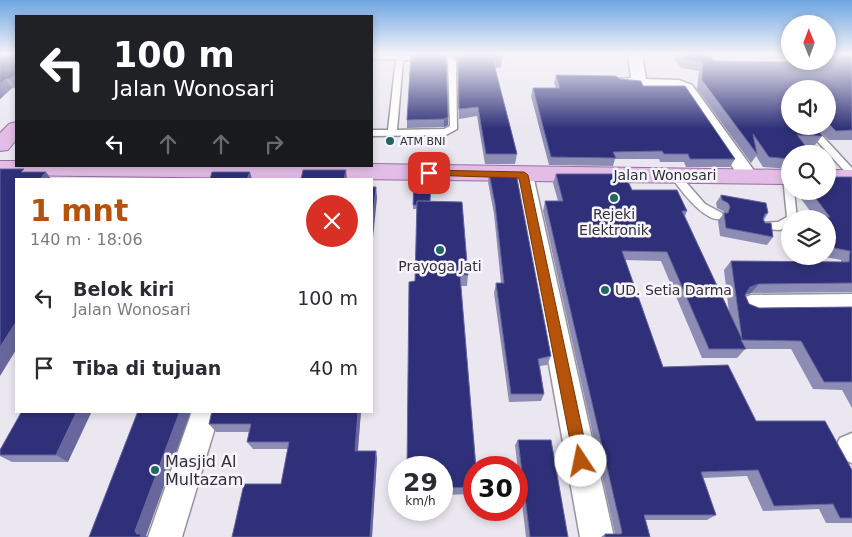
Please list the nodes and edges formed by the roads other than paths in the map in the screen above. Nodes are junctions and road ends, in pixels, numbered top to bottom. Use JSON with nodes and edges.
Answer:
{"nodes":[{"id":1,"x":398,"y":79,"type":"edge"},
{"id":2,"x":453,"y":79,"type":"edge"},
{"id":3,"x":631,"y":79,"type":"edge"},
{"id":4,"x":15,"y":129,"type":"edge"},
{"id":5,"x":392,"y":132,"type":"junction"},
{"id":6,"x":373,"y":133,"type":"edge"},
{"id":7,"x":816,"y":135,"type":"edge"},
{"id":8,"x":0,"y":145,"type":"edge"},
{"id":9,"x":0,"y":168,"type":"edge"},
{"id":10,"x":369,"y":169,"type":"edge"},
{"id":11,"x":284,"y":174,"type":"edge"},
{"id":12,"x":524,"y":175,"type":"junction"},
{"id":13,"x":675,"y":175,"type":"junction"},
{"id":14,"x":852,"y":175,"type":"edge"},
{"id":15,"x":748,"y":176,"type":"junction"},
{"id":16,"x":836,"y":176,"type":"edge"},
{"id":17,"x":781,"y":177,"type":"edge"},
{"id":18,"x":718,"y":216,"type":"dead end"},
{"id":19,"x":781,"y":225,"type":"edge"},
{"id":20,"x":764,"y":226,"type":"edge"},
{"id":21,"x":852,"y":304,"type":"edge"},
{"id":22,"x":751,"y":305,"type":"edge"},
{"id":23,"x":205,"y":413,"type":"edge"},
{"id":24,"x":165,"y":537,"type":"edge"},
{"id":25,"x":597,"y":537,"type":"edge"}],
"edges":[{"from":1,"to":5,"type":"lane"},
{"from":2,"to":5,"type":"lane"},
{"from":3,"to":15,"type":"street"},
{"from":4,"to":8,"type":"main road"},
{"from":5,"to":6,"type":"lane"},
{"from":7,"to":14,"type":"lane"},
{"from":9,"to":11,"type":"main road","name":"Jalan Wonosari"},
{"from":10,"to":11,"type":"main road","name":"Jalan Wonosari"},
{"from":10,"to":12,"type":"main road","name":"Jalan Wonosari"},
{"from":12,"to":13,"type":"main road","name":"Jalan Wonosari"},
{"from":12,"to":25,"type":"street"},
{"from":13,"to":15,"type":"main road","name":"Jalan Wonosari"},
{"from":13,"to":18,"type":"lane"},
{"from":14,"to":16,"type":"main road"},
{"from":15,"to":17,"type":"main road","name":"Jalan Wonosari"},
{"from":19,"to":20,"type":"lane"},
{"from":21,"to":22,"type":"street"},
{"from":23,"to":24,"type":"street"}]}
